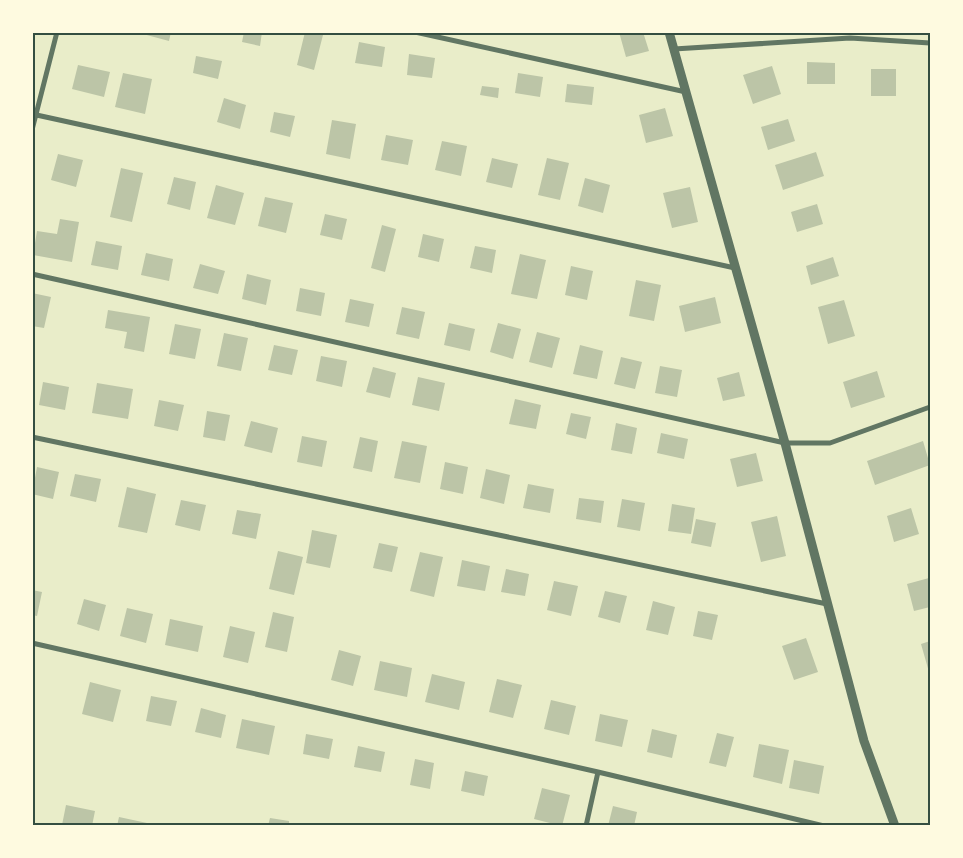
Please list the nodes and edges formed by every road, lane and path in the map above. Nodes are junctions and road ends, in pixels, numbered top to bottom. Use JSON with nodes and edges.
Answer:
{"nodes":[{"id":1,"x":58,"y":32,"type":"edge"},
{"id":2,"x":414,"y":32,"type":"edge"},
{"id":3,"x":669,"y":32,"type":"edge"},
{"id":4,"x":930,"y":43,"type":"edge"},
{"id":5,"x":674,"y":49,"type":"junction"},
{"id":6,"x":686,"y":92,"type":"junction"},
{"id":7,"x":34,"y":115,"type":"edge"},
{"id":8,"x":32,"y":130,"type":"edge"},
{"id":9,"x":735,"y":268,"type":"junction"},
{"id":10,"x":32,"y":274,"type":"edge"},
{"id":11,"x":930,"y":407,"type":"edge"},
{"id":12,"x":32,"y":437,"type":"edge"},
{"id":13,"x":785,"y":443,"type":"junction"},
{"id":14,"x":827,"y":604,"type":"junction"},
{"id":15,"x":32,"y":643,"type":"edge"},
{"id":16,"x":598,"y":772,"type":"junction"},
{"id":17,"x":586,"y":826,"type":"edge"},
{"id":18,"x":824,"y":826,"type":"edge"},
{"id":19,"x":895,"y":826,"type":"edge"}],
"edges":[{"from":1,"to":7,"type":"street"},
{"from":2,"to":6,"type":"street"},
{"from":3,"to":5,"type":"street"},
{"from":4,"to":5,"type":"street"},
{"from":5,"to":6,"type":"street"},
{"from":6,"to":9,"type":"street"},
{"from":7,"to":8,"type":"street"},
{"from":7,"to":9,"type":"street"},
{"from":9,"to":13,"type":"street"},
{"from":10,"to":13,"type":"street"},
{"from":11,"to":13,"type":"street"},
{"from":12,"to":14,"type":"street"},
{"from":13,"to":14,"type":"street"},
{"from":14,"to":19,"type":"street"},
{"from":15,"to":16,"type":"street"},
{"from":16,"to":17,"type":"street"},
{"from":16,"to":18,"type":"street"}]}
